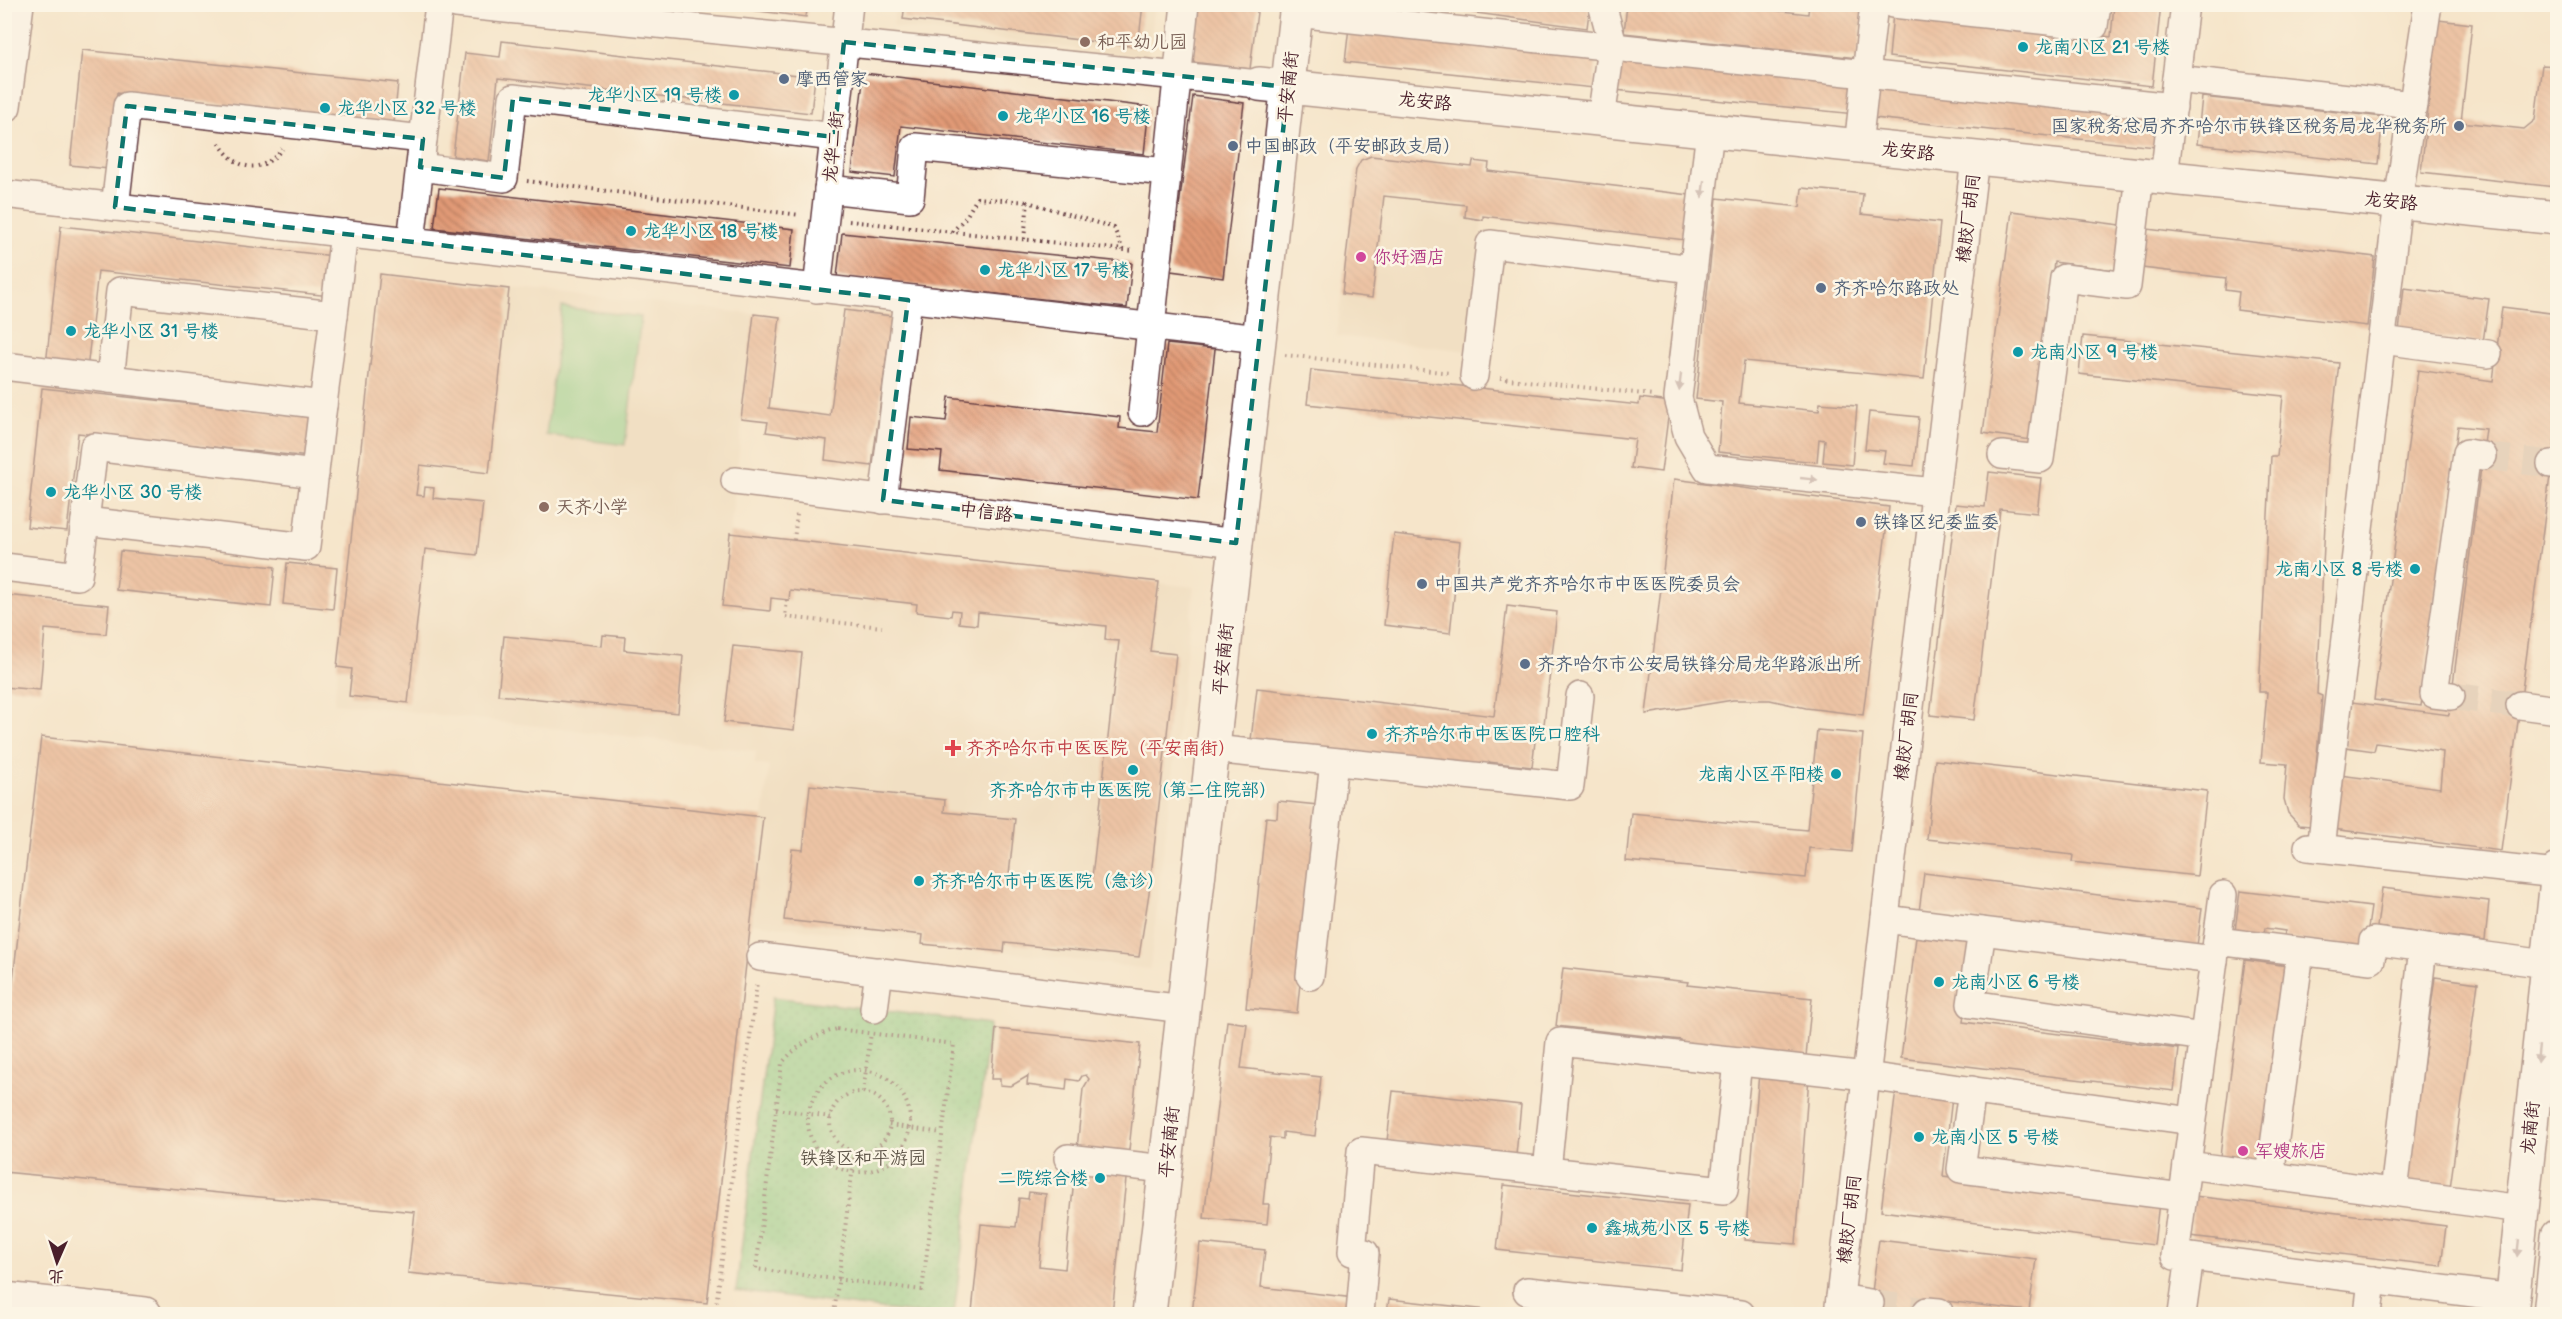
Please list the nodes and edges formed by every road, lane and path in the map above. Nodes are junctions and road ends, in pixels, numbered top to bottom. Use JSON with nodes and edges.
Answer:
{"nodes":[{"id":1,"x":17,"y":4,"type":"edge"},
{"id":2,"x":439,"y":4,"type":"edge"},
{"id":3,"x":456,"y":4,"type":"edge"},
{"id":4,"x":849,"y":4,"type":"edge"},
{"id":5,"x":1185,"y":4,"type":"edge"},
{"id":6,"x":1602,"y":4,"type":"edge"},
{"id":7,"x":1874,"y":4,"type":"edge"},
{"id":8,"x":1893,"y":4,"type":"edge"},
{"id":9,"x":2097,"y":4,"type":"edge"},
{"id":10,"x":2185,"y":4,"type":"edge"},
{"id":11,"x":2428,"y":4,"type":"edge"},
{"id":12,"x":515,"y":8,"type":"edge"},
{"id":13,"x":1297,"y":9,"type":"edge"},
{"id":14,"x":844,"y":42,"type":"junction"},
{"id":15,"x":1611,"y":46,"type":"junction"},
{"id":16,"x":1866,"y":74,"type":"junction"},
{"id":17,"x":1178,"y":76,"type":"junction"},
{"id":18,"x":2176,"y":79,"type":"junction"},
{"id":19,"x":1273,"y":85,"type":"junction"},
{"id":20,"x":2413,"y":105,"type":"junction"},
{"id":21,"x":4,"y":106,"type":"edge"},
{"id":22,"x":2173,"y":107,"type":"junction"},
{"id":23,"x":1601,"y":119,"type":"junction"},
{"id":24,"x":1710,"y":131,"type":"junction"},
{"id":25,"x":834,"y":137,"type":"junction"},
{"id":26,"x":423,"y":140,"type":"junction"},
{"id":27,"x":1858,"y":146,"type":"junction"},
{"id":28,"x":1975,"y":158,"type":"junction"},
{"id":29,"x":420,"y":167,"type":"junction"},
{"id":30,"x":1167,"y":172,"type":"junction"},
{"id":31,"x":2152,"y":176,"type":"junction"},
{"id":32,"x":828,"y":189,"type":"junction"},
{"id":33,"x":4,"y":194,"type":"edge"},
{"id":34,"x":1028,"y":202,"type":"junction"},
{"id":35,"x":2398,"y":202,"type":"junction"},
{"id":36,"x":115,"y":207,"type":"junction"},
{"id":37,"x":2558,"y":218,"type":"edge"},
{"id":38,"x":952,"y":232,"type":"dead end"},
{"id":39,"x":344,"y":233,"type":"junction"},
{"id":40,"x":1024,"y":239,"type":"dead end"},
{"id":41,"x":411,"y":241,"type":"junction"},
{"id":42,"x":1123,"y":250,"type":"dead end"},
{"id":43,"x":1694,"y":269,"type":"junction"},
{"id":44,"x":817,"y":289,"type":"junction"},
{"id":45,"x":908,"y":300,"type":"junction"},
{"id":46,"x":334,"y":315,"type":"junction"},
{"id":47,"x":1151,"y":327,"type":"junction"},
{"id":48,"x":1259,"y":339,"type":"junction"},
{"id":49,"x":2382,"y":340,"type":"junction"},
{"id":50,"x":2488,"y":354,"type":"dead end"},
{"id":51,"x":4,"y":366,"type":"edge"},
{"id":52,"x":1474,"y":376,"type":"dead end"},
{"id":53,"x":110,"y":379,"type":"junction"},
{"id":54,"x":323,"y":405,"type":"junction"},
{"id":55,"x":1142,"y":412,"type":"dead end"},
{"id":56,"x":2002,"y":455,"type":"dead end"},
{"id":57,"x":2483,"y":456,"type":"tunnel mouth"},
{"id":58,"x":315,"y":474,"type":"junction"},
{"id":59,"x":735,"y":481,"type":"dead end"},
{"id":60,"x":1935,"y":492,"type":"junction"},
{"id":61,"x":883,"y":500,"type":"junction"},
{"id":62,"x":85,"y":521,"type":"junction"},
{"id":63,"x":1236,"y":543,"type":"junction"},
{"id":64,"x":4,"y":567,"type":"edge"},
{"id":65,"x":787,"y":600,"type":"dead end"},
{"id":66,"x":882,"y":627,"type":"dead end"},
{"id":67,"x":1580,"y":696,"type":"dead end"},
{"id":68,"x":2451,"y":696,"type":"tunnel mouth"},
{"id":69,"x":2520,"y":705,"type":"tunnel mouth"},
{"id":70,"x":2558,"y":710,"type":"edge"},
{"id":71,"x":1213,"y":750,"type":"junction"},
{"id":72,"x":1334,"y":762,"type":"junction"},
{"id":73,"x":2557,"y":872,"type":"edge"},
{"id":74,"x":2223,"y":895,"type":"dead end"},
{"id":75,"x":1885,"y":919,"type":"junction"},
{"id":76,"x":1982,"y":931,"type":"junction"},
{"id":77,"x":2423,"y":948,"type":"junction"},
{"id":78,"x":2215,"y":951,"type":"junction"},
{"id":79,"x":2300,"y":952,"type":"junction"},
{"id":80,"x":760,"y":957,"type":"joint"},
{"id":81,"x":2552,"y":969,"type":"edge"},
{"id":82,"x":879,"y":971,"type":"junction"},
{"id":83,"x":1310,"y":976,"type":"dead end"},
{"id":84,"x":1184,"y":1009,"type":"junction"},
{"id":85,"x":873,"y":1022,"type":"junction"},
{"id":86,"x":2204,"y":1037,"type":"junction"},
{"id":87,"x":1738,"y":1062,"type":"junction"},
{"id":88,"x":866,"y":1070,"type":"junction"},
{"id":89,"x":1866,"y":1076,"type":"junction"},
{"id":90,"x":1972,"y":1090,"type":"junction"},
{"id":91,"x":863,"y":1092,"type":"junction"},
{"id":92,"x":776,"y":1109,"type":"junction"},
{"id":93,"x":809,"y":1114,"type":"junction"},
{"id":94,"x":831,"y":1117,"type":"junction"},
{"id":95,"x":2193,"y":1121,"type":"junction"},
{"id":96,"x":889,"y":1125,"type":"junction"},
{"id":97,"x":910,"y":1128,"type":"junction"},
{"id":98,"x":942,"y":1133,"type":"junction"},
{"id":99,"x":855,"y":1151,"type":"junction"},
{"id":100,"x":1068,"y":1158,"type":"dead end"},
{"id":101,"x":2187,"y":1165,"type":"junction"},
{"id":102,"x":1166,"y":1169,"type":"junction"},
{"id":103,"x":1547,"y":1171,"type":"junction"},
{"id":104,"x":852,"y":1172,"type":"junction"},
{"id":105,"x":2270,"y":1176,"type":"junction"},
{"id":106,"x":2394,"y":1192,"type":"junction"},
{"id":107,"x":2182,"y":1197,"type":"junction"},
{"id":108,"x":2522,"y":1209,"type":"junction"},
{"id":109,"x":2558,"y":1236,"type":"edge"},
{"id":110,"x":2190,"y":1257,"type":"junction"},
{"id":111,"x":838,"y":1279,"type":"junction"},
{"id":112,"x":2372,"y":1280,"type":"junction"},
{"id":113,"x":1527,"y":1291,"type":"dead end"},
{"id":114,"x":4,"y":1299,"type":"edge"},
{"id":115,"x":1870,"y":1303,"type":"tunnel mouth"},
{"id":116,"x":1839,"y":1306,"type":"edge"},
{"id":117,"x":2512,"y":1306,"type":"edge"},
{"id":118,"x":146,"y":1314,"type":"edge"},
{"id":119,"x":715,"y":1314,"type":"edge"},
{"id":120,"x":834,"y":1314,"type":"edge"},
{"id":121,"x":1149,"y":1314,"type":"edge"},
{"id":122,"x":1360,"y":1314,"type":"edge"},
{"id":123,"x":1741,"y":1314,"type":"edge"},
{"id":124,"x":2182,"y":1314,"type":"edge"},
{"id":125,"x":2367,"y":1314,"type":"edge"},
{"id":126,"x":2550,"y":1314,"type":"edge"}],
"edges":[{"from":1,"to":21,"type":"street"},
{"from":2,"to":26,"type":"street"},
{"from":3,"to":12,"type":"street"},
{"from":4,"to":14,"type":"street","name":"龙华二街"},
{"from":5,"to":17,"type":"street"},
{"from":6,"to":15,"type":"street"},
{"from":7,"to":16,"type":"street"},
{"from":8,"to":9,"type":"street"},
{"from":10,"to":18,"type":"street"},
{"from":11,"to":20,"type":"street"},
{"from":12,"to":14,"type":"street"},
{"from":13,"to":15,"type":"street"},
{"from":13,"to":19,"type":"street","name":"平安南街"},
{"from":14,"to":17,"type":"street"},
{"from":14,"to":25,"type":"street","name":"龙华二街"},
{"from":15,"to":16,"type":"street"},
{"from":15,"to":23,"type":"street"},
{"from":16,"to":22,"type":"street"},
{"from":16,"to":27,"type":"street"},
{"from":17,"to":19,"type":"street"},
{"from":17,"to":30,"type":"street"},
{"from":18,"to":20,"type":"street"},
{"from":18,"to":22,"type":"street"},
{"from":19,"to":23,"type":"street","name":"龙安路"},
{"from":19,"to":48,"type":"street","name":"平安南街"},
{"from":20,"to":35,"type":"street"},
{"from":22,"to":31,"type":"street"},
{"from":23,"to":24,"type":"street","name":"龙安路"},
{"from":24,"to":27,"type":"street","name":"龙安路"},
{"from":24,"to":43,"type":"street","one_way":true},
{"from":25,"to":29,"type":"street"},
{"from":25,"to":32,"type":"street","name":"龙华二街"},
{"from":26,"to":29,"type":"street"},
{"from":26,"to":36,"type":"street"},
{"from":27,"to":28,"type":"street","name":"龙安路"},
{"from":28,"to":31,"type":"street","name":"龙安路"},
{"from":28,"to":60,"type":"street","name":"橡胶厂胡同"},
{"from":29,"to":41,"type":"street"},
{"from":30,"to":32,"type":"street"},
{"from":30,"to":47,"type":"street"},
{"from":31,"to":35,"type":"street","name":"龙安路"},
{"from":31,"to":56,"type":"street"},
{"from":32,"to":44,"type":"street","name":"龙华二街"},
{"from":33,"to":36,"type":"street"},
{"from":34,"to":38,"type":"path"},
{"from":34,"to":40,"type":"path"},
{"from":34,"to":42,"type":"path"},
{"from":35,"to":37,"type":"street","name":"龙安路"},
{"from":35,"to":49,"type":"street"},
{"from":36,"to":39,"type":"street"},
{"from":39,"to":41,"type":"street"},
{"from":39,"to":46,"type":"street"},
{"from":41,"to":44,"type":"street"},
{"from":43,"to":52,"type":"street"},
{"from":43,"to":60,"type":"street","one_way":true},
{"from":44,"to":45,"type":"street"},
{"from":45,"to":47,"type":"street"},
{"from":45,"to":61,"type":"street"},
{"from":46,"to":53,"type":"street"},
{"from":46,"to":54,"type":"street"},
{"from":47,"to":48,"type":"street"},
{"from":47,"to":55,"type":"street"},
{"from":48,"to":63,"type":"street","name":"平安南街"},
{"from":49,"to":50,"type":"street"},
{"from":49,"to":73,"type":"street"},
{"from":51,"to":53,"type":"street"},
{"from":53,"to":54,"type":"street"},
{"from":54,"to":58,"type":"street"},
{"from":57,"to":68,"type":"street"},
{"from":58,"to":62,"type":"street"},
{"from":58,"to":62,"type":"street"},
{"from":59,"to":61,"type":"street","name":"中信路"},
{"from":60,"to":75,"type":"street","name":"橡胶厂胡同"},
{"from":61,"to":63,"type":"street","name":"中信路"},
{"from":62,"to":64,"type":"street"},
{"from":63,"to":71,"type":"street","name":"平安南街"},
{"from":65,"to":66,"type":"path"},
{"from":67,"to":72,"type":"street"},
{"from":69,"to":70,"type":"street"},
{"from":71,"to":72,"type":"street"},
{"from":71,"to":84,"type":"street","name":"平安南街"},
{"from":72,"to":83,"type":"street"},
{"from":73,"to":81,"type":"street","name":"龙南街"},
{"from":74,"to":78,"type":"street"},
{"from":75,"to":76,"type":"street"},
{"from":75,"to":89,"type":"street","name":"橡胶厂胡同"},
{"from":76,"to":78,"type":"street"},
{"from":76,"to":86,"type":"street"},
{"from":77,"to":79,"type":"street"},
{"from":77,"to":81,"type":"street"},
{"from":77,"to":106,"type":"street"},
{"from":78,"to":79,"type":"street"},
{"from":78,"to":86,"type":"street"},
{"from":79,"to":105,"type":"street"},
{"from":80,"to":82,"type":"street"},
{"from":80,"to":119,"type":"path"},
{"from":81,"to":108,"type":"street","name":"龙南街","one_way":true},
{"from":82,"to":84,"type":"street"},
{"from":82,"to":85,"type":"street"},
{"from":84,"to":102,"type":"street","name":"平安南街"},
{"from":85,"to":88,"type":"path"},
{"from":85,"to":92,"type":"path"},
{"from":85,"to":98,"type":"path"},
{"from":86,"to":95,"type":"street"},
{"from":87,"to":89,"type":"street"},
{"from":87,"to":103,"type":"street"},
{"from":87,"to":103,"type":"street"},
{"from":88,"to":91,"type":"path"},
{"from":88,"to":93,"type":"path"},
{"from":88,"to":97,"type":"path"},
{"from":89,"to":90,"type":"street"},
{"from":89,"to":116,"type":"street","name":"橡胶厂胡同"},
{"from":90,"to":95,"type":"street"},
{"from":90,"to":107,"type":"street"},
{"from":91,"to":94,"type":"path"},
{"from":91,"to":96,"type":"path"},
{"from":92,"to":93,"type":"path"},
{"from":92,"to":111,"type":"path"},
{"from":93,"to":94,"type":"path"},
{"from":93,"to":104,"type":"path"},
{"from":94,"to":99,"type":"path"},
{"from":95,"to":101,"type":"street"},
{"from":96,"to":97,"type":"path"},
{"from":96,"to":99,"type":"path"},
{"from":97,"to":98,"type":"path"},
{"from":97,"to":104,"type":"path"},
{"from":98,"to":111,"type":"path"},
{"from":99,"to":104,"type":"path"},
{"from":100,"to":102,"type":"street"},
{"from":101,"to":105,"type":"street"},
{"from":101,"to":107,"type":"street"},
{"from":102,"to":121,"type":"street","name":"平安南街"},
{"from":103,"to":122,"type":"street"},
{"from":104,"to":111,"type":"path"},
{"from":105,"to":106,"type":"street"},
{"from":106,"to":108,"type":"street"},
{"from":107,"to":110,"type":"street"},
{"from":108,"to":117,"type":"street","name":"龙南街","one_way":true},
{"from":109,"to":126,"type":"street"},
{"from":110,"to":112,"type":"street"},
{"from":110,"to":124,"type":"street"},
{"from":111,"to":120,"type":"path"},
{"from":112,"to":117,"type":"street"},
{"from":112,"to":125,"type":"street"},
{"from":113,"to":123,"type":"street"},
{"from":114,"to":118,"type":"street"},
{"from":115,"to":116,"type":"street"}]}
